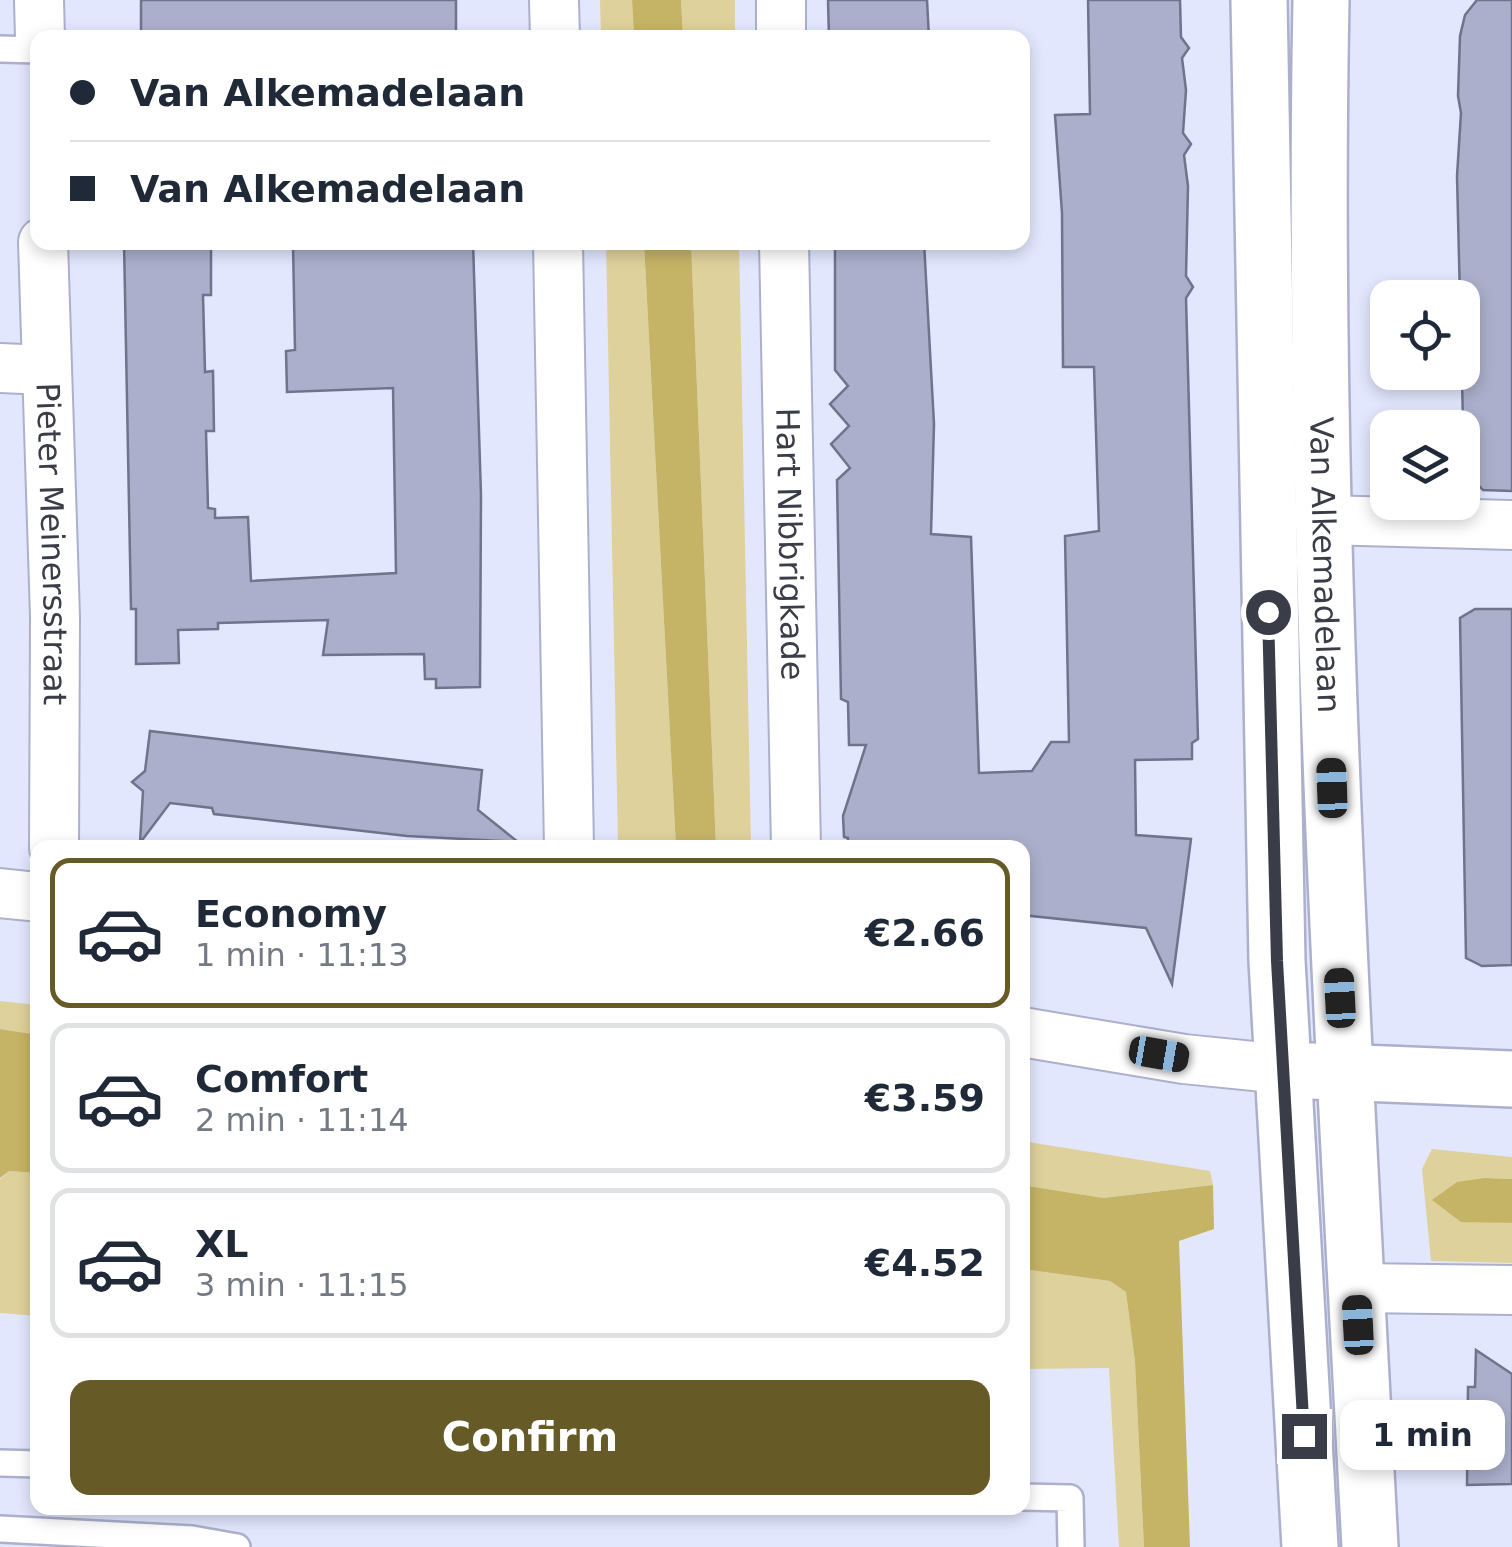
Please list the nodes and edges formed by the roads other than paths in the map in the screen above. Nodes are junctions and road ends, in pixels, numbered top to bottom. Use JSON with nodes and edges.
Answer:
{"nodes":[{"id":1,"x":39,"y":0,"type":"edge"},
{"id":2,"x":554,"y":0,"type":"edge"},
{"id":3,"x":781,"y":0,"type":"edge"},
{"id":4,"x":1259,"y":0,"type":"edge"},
{"id":5,"x":1321,"y":0,"type":"edge"},
{"id":6,"x":40,"y":30,"type":"edge"},
{"id":7,"x":555,"y":30,"type":"edge"},
{"id":8,"x":781,"y":30,"type":"edge"},
{"id":9,"x":0,"y":50,"type":"edge"},
{"id":10,"x":30,"y":50,"type":"edge"},
{"id":11,"x":43,"y":250,"type":"edge"},
{"id":12,"x":558,"y":250,"type":"edge"},
{"id":13,"x":784,"y":250,"type":"edge"},
{"id":14,"x":23,"y":369,"type":"edge"},
{"id":15,"x":1322,"y":520,"type":"junction"},
{"id":16,"x":1512,"y":525,"type":"edge"},
{"id":17,"x":54,"y":840,"type":"edge"},
{"id":18,"x":569,"y":840,"type":"edge"},
{"id":19,"x":796,"y":840,"type":"edge"},
{"id":20,"x":0,"y":893,"type":"edge"},
{"id":21,"x":30,"y":896,"type":"edge"},
{"id":22,"x":1030,"y":1033,"type":"edge"},
{"id":23,"x":1283,"y":1069,"type":"junction"},
{"id":24,"x":1345,"y":1073,"type":"junction"},
{"id":25,"x":1512,"y":1078,"type":"edge"},
{"id":26,"x":1356,"y":1288,"type":"junction"},
{"id":27,"x":1512,"y":1290,"type":"edge"},
{"id":28,"x":0,"y":1463,"type":"edge"},
{"id":29,"x":30,"y":1464,"type":"edge"},
{"id":30,"x":1030,"y":1497,"type":"edge"},
{"id":31,"x":0,"y":1529,"type":"edge"},
{"id":32,"x":237,"y":1547,"type":"edge"},
{"id":33,"x":1071,"y":1547,"type":"edge"},
{"id":34,"x":1310,"y":1547,"type":"edge"},
{"id":35,"x":1370,"y":1547,"type":"edge"}],
"edges":[{"from":1,"to":6,"type":"street"},
{"from":2,"to":7,"type":"street"},
{"from":3,"to":8,"type":"street"},
{"from":4,"to":23,"type":"main road","name":"Van Alkemadelaan"},
{"from":5,"to":15,"type":"main road","name":"Van Alkemadelaan"},
{"from":9,"to":10,"type":"lane"},
{"from":11,"to":14,"type":"street","name":"Pieter Meinersstraat"},
{"from":12,"to":18,"type":"street"},
{"from":13,"to":19,"type":"street","name":"Hart Nibbrigkade"},
{"from":14,"to":17,"type":"street","name":"Pieter Meinersstraat"},
{"from":15,"to":16,"type":"street"},
{"from":15,"to":24,"type":"main road","name":"Van Alkemadelaan"},
{"from":20,"to":21,"type":"street"},
{"from":22,"to":23,"type":"street"},
{"from":23,"to":24,"type":"main road"},
{"from":23,"to":34,"type":"main road","name":"Van Alkemadelaan"},
{"from":24,"to":25,"type":"main road"},
{"from":24,"to":26,"type":"main road","name":"Van Alkemadelaan"},
{"from":26,"to":27,"type":"street"},
{"from":26,"to":35,"type":"main road","name":"Van Alkemadelaan"},
{"from":28,"to":29,"type":"lane"},
{"from":30,"to":33,"type":"lane"},
{"from":31,"to":32,"type":"lane"}]}
